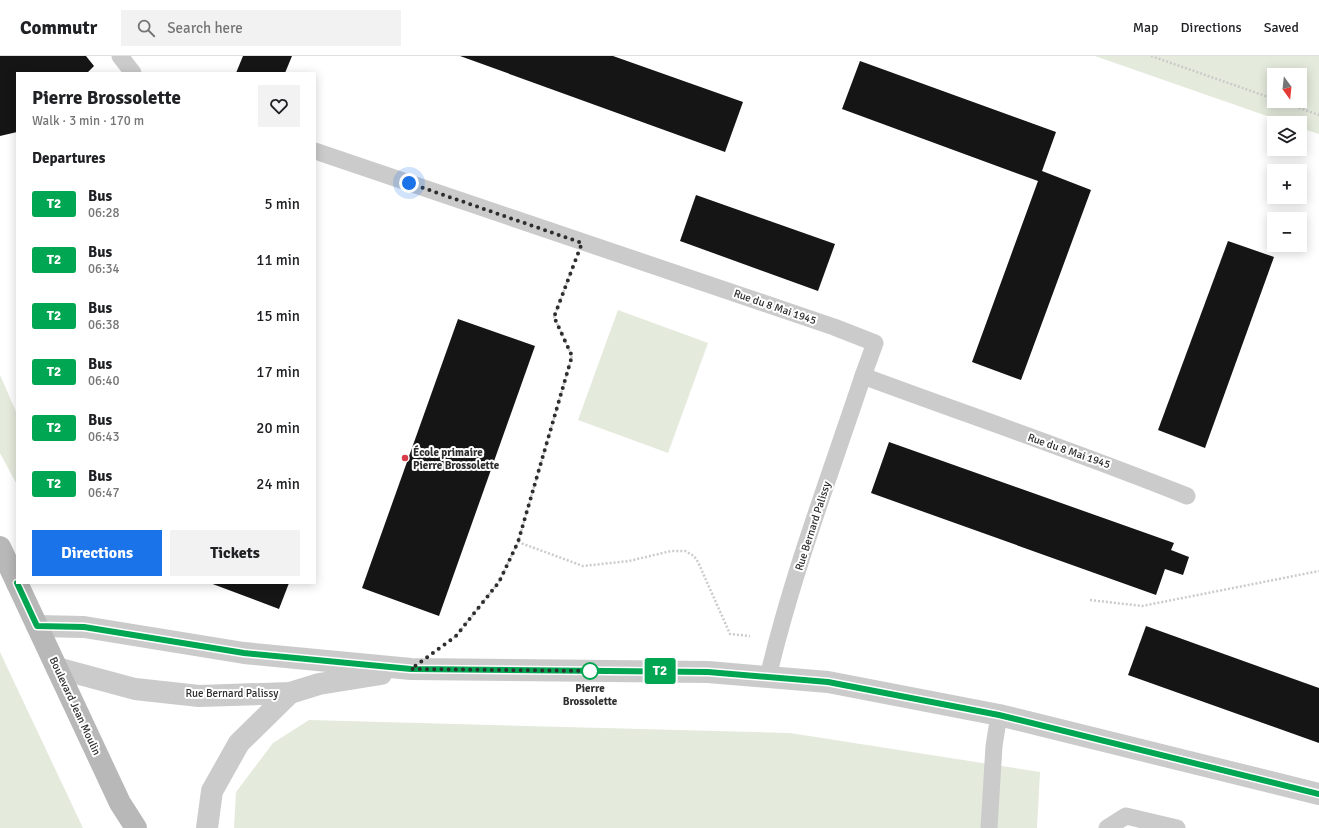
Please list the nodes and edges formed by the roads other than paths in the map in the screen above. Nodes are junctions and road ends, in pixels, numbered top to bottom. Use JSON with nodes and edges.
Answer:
{"nodes":[{"id":1,"x":120,"y":56,"type":"edge"},
{"id":2,"x":131,"y":72,"type":"edge"},
{"id":3,"x":316,"y":151,"type":"edge"},
{"id":4,"x":863,"y":376,"type":"junction"},
{"id":5,"x":1187,"y":496,"type":"dead end"},
{"id":6,"x":0,"y":547,"type":"edge"},
{"id":7,"x":16,"y":581,"type":"edge"},
{"id":8,"x":17,"y":584,"type":"edge"},
{"id":9,"x":37,"y":626,"type":"junction"},
{"id":10,"x":57,"y":668,"type":"junction"},
{"id":11,"x":411,"y":669,"type":"junction"},
{"id":12,"x":768,"y":677,"type":"junction"},
{"id":13,"x":290,"y":692,"type":"junction"},
{"id":14,"x":999,"y":715,"type":"junction"},
{"id":15,"x":1319,"y":794,"type":"edge"},
{"id":16,"x":136,"y":828,"type":"edge"},
{"id":17,"x":207,"y":828,"type":"edge"},
{"id":18,"x":989,"y":828,"type":"edge"},
{"id":19,"x":1107,"y":828,"type":"edge"},
{"id":20,"x":1177,"y":828,"type":"edge"}],
"edges":[{"from":1,"to":2,"type":"lane"},
{"from":3,"to":4,"type":"lane","name":"Rue du 8 Mai 1945"},
{"from":4,"to":5,"type":"lane","name":"Rue du 8 Mai 1945"},
{"from":4,"to":12,"type":"lane","name":"Rue Bernard Palissy"},
{"from":6,"to":7,"type":"main road","name":"Boulevard Jean Moulin"},
{"from":8,"to":9,"type":"main road","name":"Boulevard Jean Moulin"},
{"from":9,"to":10,"type":"main road","name":"Boulevard Jean Moulin"},
{"from":9,"to":11,"type":"street","name":"Rue Bernard Palissy"},
{"from":10,"to":13,"type":"street","name":"Rue Bernard Palissy"},
{"from":10,"to":16,"type":"main road","name":"Boulevard Jean Moulin"},
{"from":11,"to":12,"type":"street","name":"Rue Bernard Palissy"},
{"from":11,"to":13,"type":"street","name":"Rue Bernard Palissy"},
{"from":12,"to":14,"type":"street","name":"Rue Bernard Palissy"},
{"from":13,"to":17,"type":"street","name":"Rue Bernard Palissy"},
{"from":14,"to":15,"type":"street","name":"Rue Bernard Palissy"},
{"from":14,"to":18,"type":"lane"},
{"from":19,"to":20,"type":"lane"}]}
